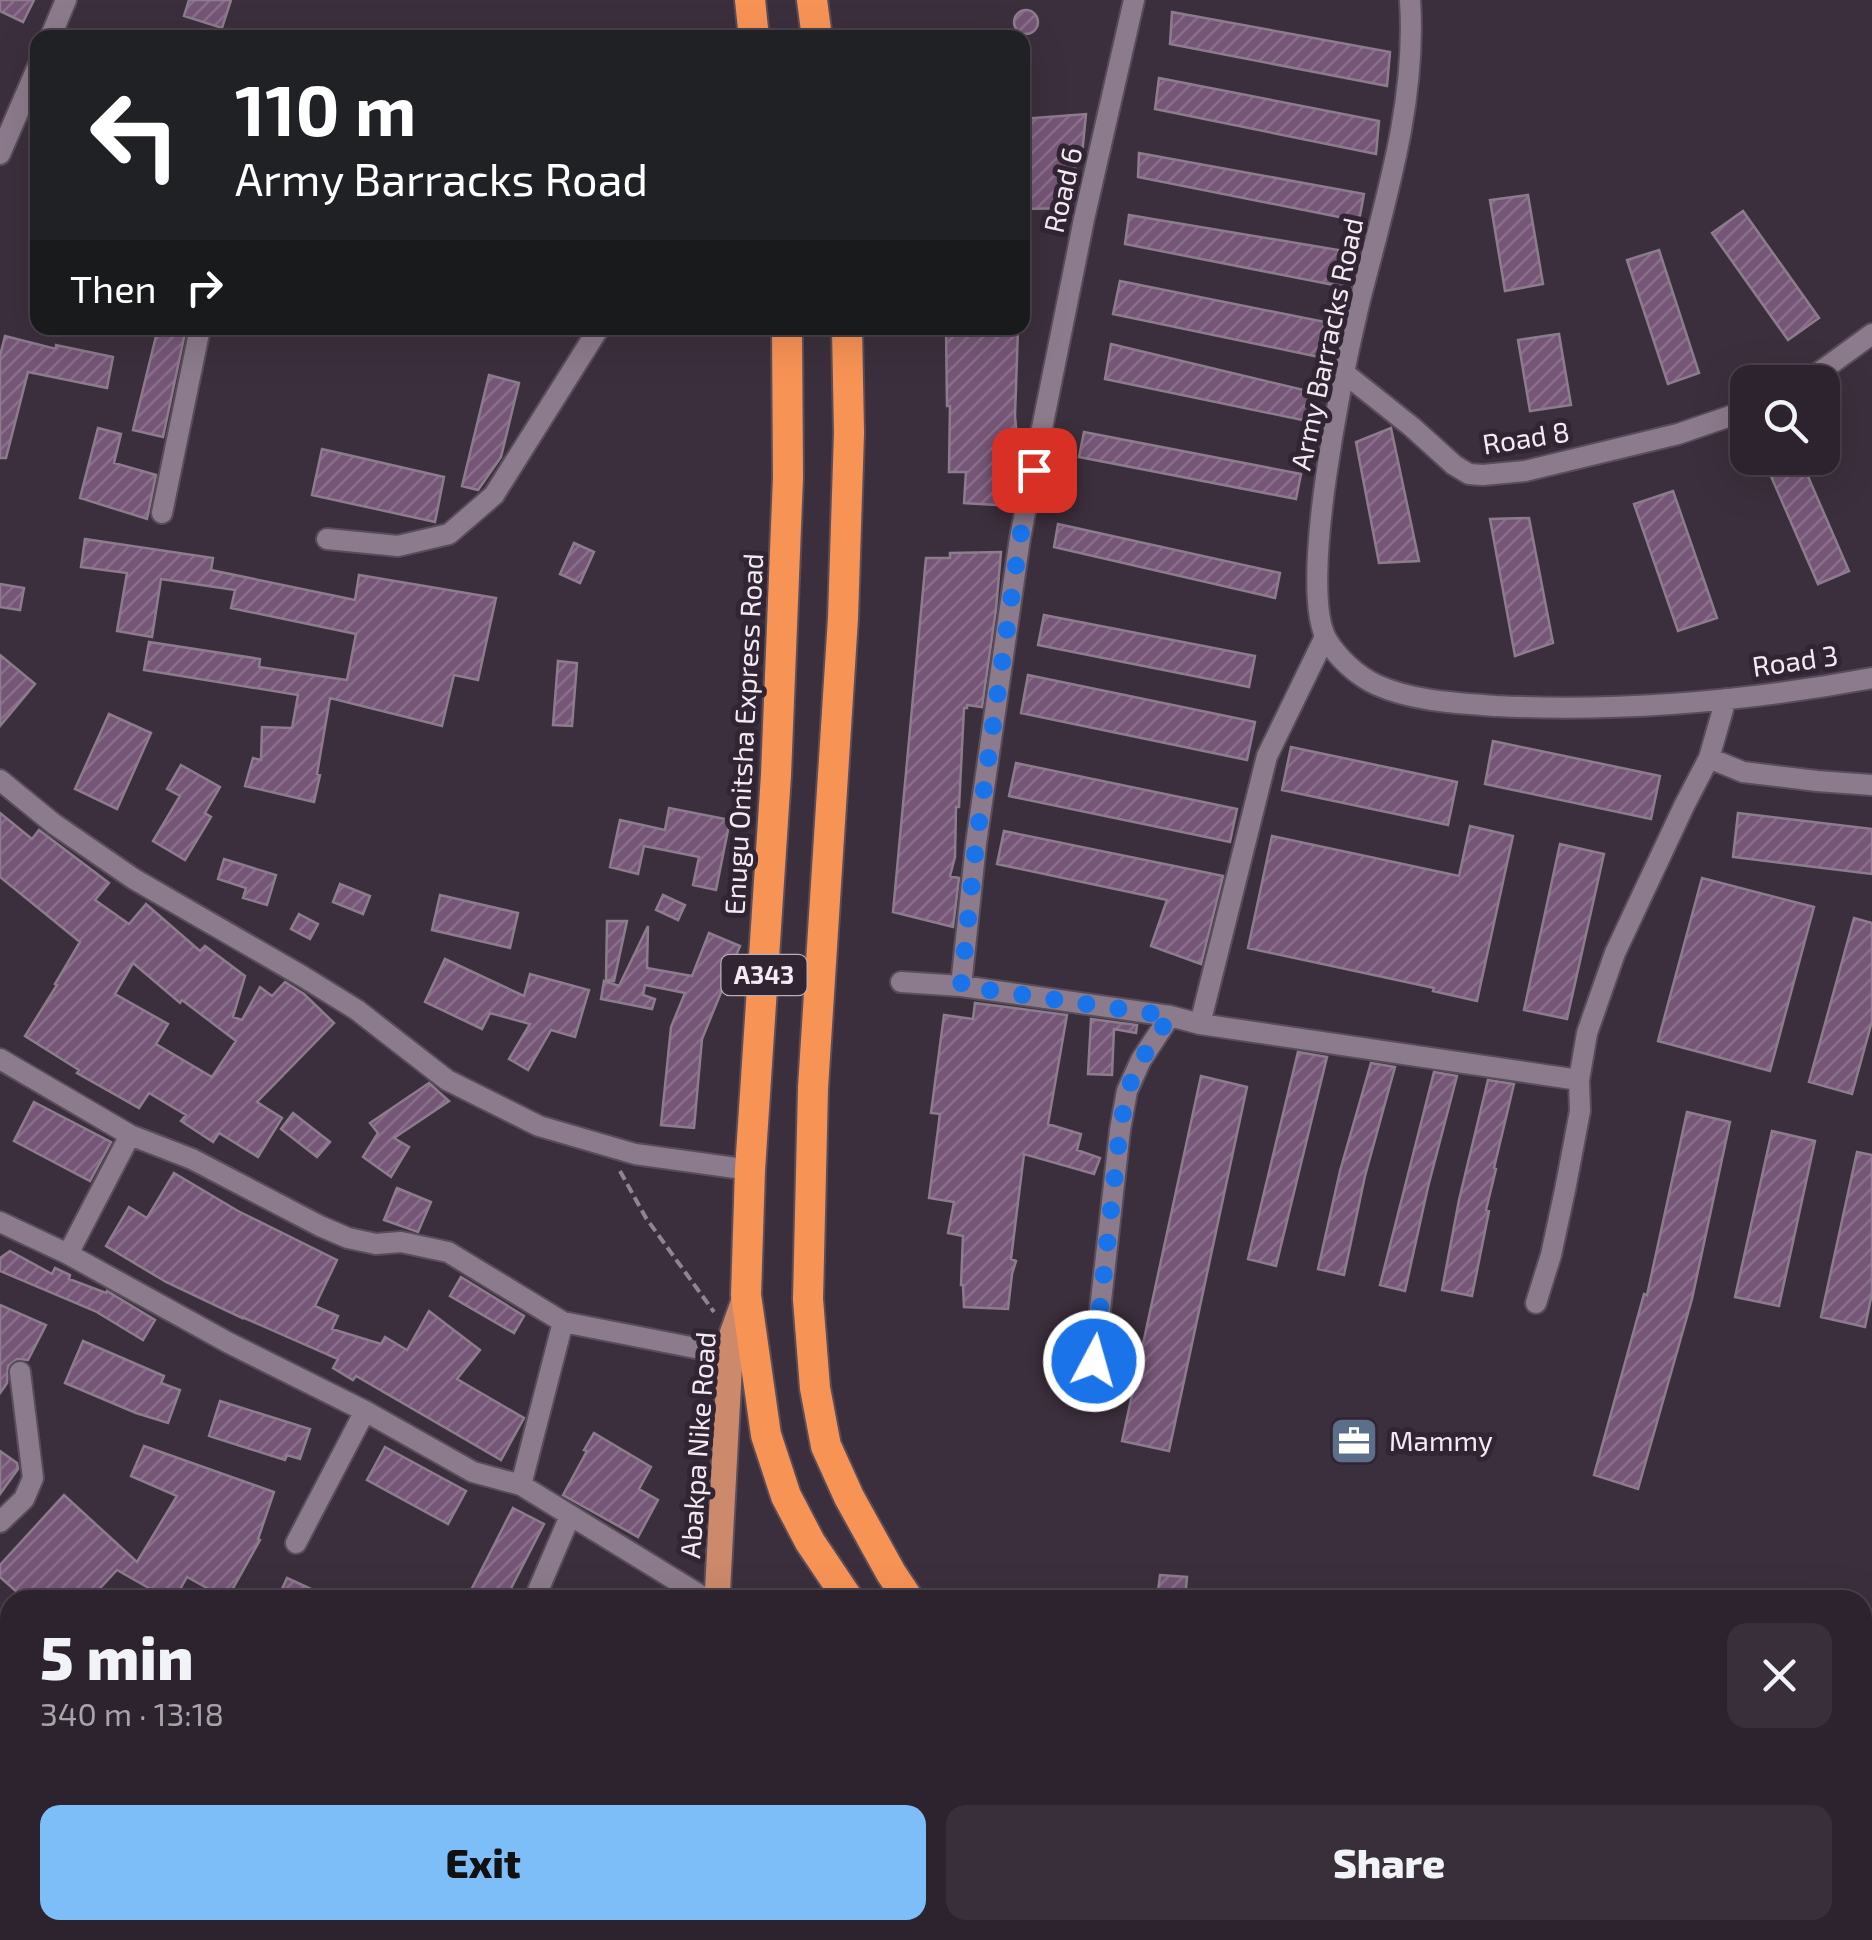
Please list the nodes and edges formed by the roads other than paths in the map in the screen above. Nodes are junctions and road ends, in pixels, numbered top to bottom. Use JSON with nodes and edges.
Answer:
{"nodes":[{"id":1,"x":66,"y":0,"type":"edge"},
{"id":2,"x":750,"y":0,"type":"edge"},
{"id":3,"x":812,"y":0,"type":"edge"},
{"id":4,"x":1134,"y":0,"type":"edge"},
{"id":5,"x":1410,"y":0,"type":"edge"},
{"id":6,"x":53,"y":30,"type":"edge"},
{"id":7,"x":753,"y":30,"type":"edge"},
{"id":8,"x":816,"y":30,"type":"edge"},
{"id":9,"x":30,"y":85,"type":"edge"},
{"id":10,"x":0,"y":154,"type":"edge"},
{"id":11,"x":1872,"y":334,"type":"edge"},
{"id":12,"x":199,"y":335,"type":"edge"},
{"id":13,"x":595,"y":335,"type":"edge"},
{"id":14,"x":787,"y":335,"type":"edge"},
{"id":15,"x":848,"y":335,"type":"edge"},
{"id":16,"x":1829,"y":365,"type":"edge"},
{"id":17,"x":1343,"y":372,"type":"junction"},
{"id":18,"x":1730,"y":416,"type":"edge"},
{"id":19,"x":162,"y":514,"type":"dead end"},
{"id":20,"x":327,"y":538,"type":"dead end"},
{"id":21,"x":1325,"y":637,"type":"junction"},
{"id":22,"x":1872,"y":678,"type":"edge"},
{"id":23,"x":1726,"y":699,"type":"junction"},
{"id":24,"x":1709,"y":758,"type":"junction"},
{"id":25,"x":0,"y":780,"type":"edge"},
{"id":26,"x":1872,"y":785,"type":"edge"},
{"id":27,"x":901,"y":982,"type":"dead end"},
{"id":28,"x":961,"y":986,"type":"junction"},
{"id":29,"x":1170,"y":1016,"type":"junction"},
{"id":30,"x":1200,"y":1024,"type":"junction"},
{"id":31,"x":0,"y":1059,"type":"edge"},
{"id":32,"x":1579,"y":1080,"type":"junction"},
{"id":33,"x":130,"y":1135,"type":"junction"},
{"id":34,"x":750,"y":1170,"type":"junction"},
{"id":35,"x":0,"y":1222,"type":"edge"},
{"id":36,"x":68,"y":1254,"type":"junction"},
{"id":37,"x":746,"y":1295,"type":"junction"},
{"id":38,"x":1536,"y":1303,"type":"dead end"},
{"id":39,"x":563,"y":1322,"type":"junction"},
{"id":40,"x":731,"y":1346,"type":"junction"},
{"id":41,"x":20,"y":1372,"type":"dead end"},
{"id":42,"x":1090,"y":1400,"type":"dead end"},
{"id":43,"x":365,"y":1411,"type":"junction"},
{"id":44,"x":521,"y":1485,"type":"junction"},
{"id":45,"x":570,"y":1516,"type":"junction"},
{"id":46,"x":0,"y":1522,"type":"edge"},
{"id":47,"x":296,"y":1543,"type":"dead end"},
{"id":48,"x":538,"y":1590,"type":"edge"},
{"id":49,"x":692,"y":1590,"type":"edge"},
{"id":50,"x":719,"y":1590,"type":"edge"},
{"id":51,"x":842,"y":1590,"type":"edge"},
{"id":52,"x":903,"y":1590,"type":"edge"}],
"edges":[{"from":1,"to":6,"type":"street"},
{"from":2,"to":7,"type":"highway"},
{"from":3,"to":8,"type":"highway"},
{"from":4,"to":28,"type":"street","name":"Road 6"},
{"from":5,"to":17,"type":"street","name":"Army Barracks Road"},
{"from":9,"to":10,"type":"street"},
{"from":11,"to":16,"type":"street"},
{"from":12,"to":19,"type":"street"},
{"from":13,"to":20,"type":"street"},
{"from":14,"to":34,"type":"highway","name":"Enugu Onitsha Express Road","number":"A343"},
{"from":15,"to":52,"type":"highway","number":"A343"},
{"from":17,"to":18,"type":"street","name":"Road 8"},
{"from":17,"to":21,"type":"street","name":"Army Barracks Road"},
{"from":21,"to":23,"type":"street"},
{"from":21,"to":30,"type":"street"},
{"from":22,"to":23,"type":"street","name":"Road 3"},
{"from":23,"to":24,"type":"street"},
{"from":24,"to":26,"type":"street"},
{"from":24,"to":32,"type":"street"},
{"from":25,"to":34,"type":"street"},
{"from":27,"to":28,"type":"street"},
{"from":28,"to":29,"type":"street"},
{"from":29,"to":30,"type":"street"},
{"from":29,"to":42,"type":"street"},
{"from":30,"to":32,"type":"street"},
{"from":31,"to":33,"type":"street"},
{"from":32,"to":38,"type":"street"},
{"from":33,"to":36,"type":"street"},
{"from":33,"to":39,"type":"street"},
{"from":34,"to":37,"type":"highway","name":"Enugu Onitsha Express Road","number":"A343"},
{"from":35,"to":36,"type":"street"},
{"from":36,"to":43,"type":"street"},
{"from":37,"to":40,"type":"main road","name":"Abakpa Nike Road"},
{"from":37,"to":51,"type":"highway","name":"Enugu Onitsha Express Road","number":"A343"},
{"from":39,"to":40,"type":"street"},
{"from":39,"to":44,"type":"street"},
{"from":40,"to":50,"type":"main road","name":"Abakpa Nike Road"},
{"from":41,"to":46,"type":"street"},
{"from":43,"to":44,"type":"street"},
{"from":43,"to":47,"type":"street"},
{"from":44,"to":45,"type":"street"},
{"from":45,"to":48,"type":"street"},
{"from":45,"to":49,"type":"street"}]}
